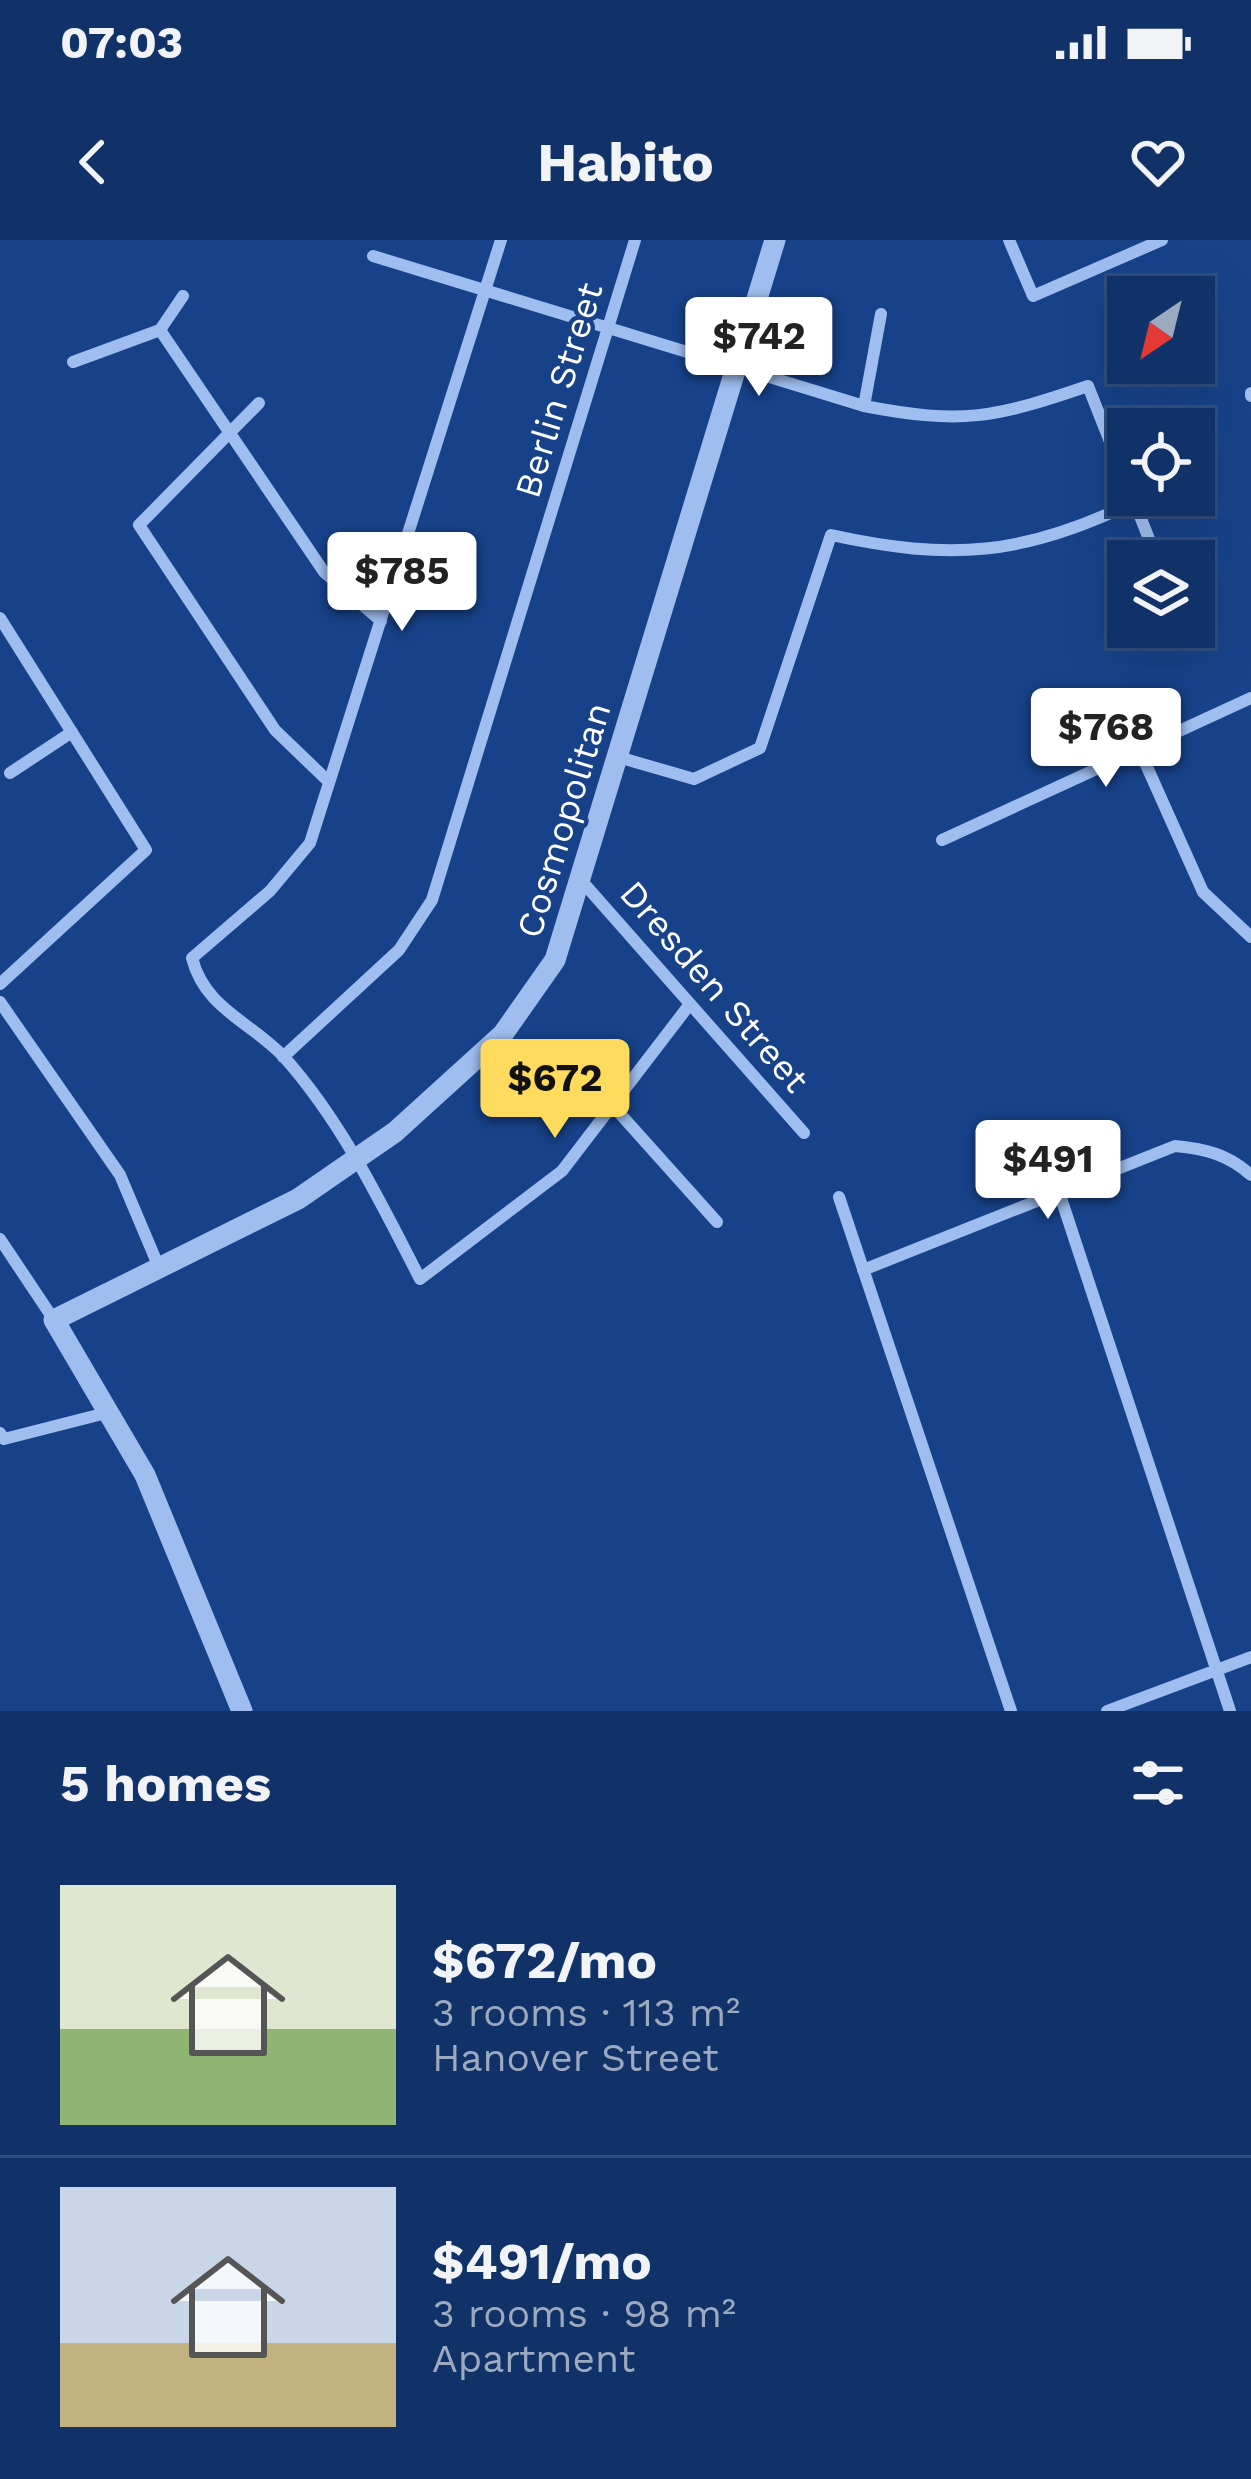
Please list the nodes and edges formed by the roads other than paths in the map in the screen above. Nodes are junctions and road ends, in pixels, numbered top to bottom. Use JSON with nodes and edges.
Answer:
{"nodes":[{"id":1,"x":501,"y":240,"type":"edge"},
{"id":2,"x":635,"y":240,"type":"edge"},
{"id":3,"x":775,"y":240,"type":"edge"},
{"id":4,"x":1009,"y":240,"type":"edge"},
{"id":5,"x":1162,"y":240,"type":"edge"},
{"id":6,"x":374,"y":256,"type":"dead end"},
{"id":7,"x":485,"y":291,"type":"junction"},
{"id":8,"x":183,"y":296,"type":"dead end"},
{"id":9,"x":881,"y":314,"type":"dead end"},
{"id":10,"x":608,"y":328,"type":"junction"},
{"id":11,"x":160,"y":330,"type":"junction"},
{"id":12,"x":73,"y":362,"type":"dead end"},
{"id":13,"x":739,"y":368,"type":"junction"},
{"id":14,"x":259,"y":403,"type":"dead end"},
{"id":15,"x":864,"y":406,"type":"junction"},
{"id":16,"x":230,"y":433,"type":"junction"},
{"id":17,"x":1107,"y":434,"type":"edge"},
{"id":18,"x":1107,"y":513,"type":"edge"},
{"id":19,"x":0,"y":618,"type":"edge"},
{"id":20,"x":381,"y":621,"type":"junction"},
{"id":21,"x":1251,"y":698,"type":"edge"},
{"id":22,"x":73,"y":732,"type":"junction"},
{"id":23,"x":1139,"y":748,"type":"junction"},
{"id":24,"x":618,"y":757,"type":"junction"},
{"id":25,"x":10,"y":773,"type":"dead end"},
{"id":26,"x":329,"y":782,"type":"junction"},
{"id":27,"x":942,"y":840,"type":"dead end"},
{"id":28,"x":580,"y":879,"type":"junction"},
{"id":29,"x":1251,"y":937,"type":"edge"},
{"id":30,"x":0,"y":984,"type":"edge"},
{"id":31,"x":0,"y":1002,"type":"edge"},
{"id":32,"x":690,"y":1004,"type":"junction"},
{"id":33,"x":283,"y":1057,"type":"junction"},
{"id":34,"x":614,"y":1107,"type":"junction"},
{"id":35,"x":804,"y":1133,"type":"dead end"},
{"id":36,"x":357,"y":1158,"type":"junction"},
{"id":37,"x":1251,"y":1175,"type":"edge"},
{"id":38,"x":1059,"y":1192,"type":"junction"},
{"id":39,"x":839,"y":1197,"type":"dead end"},
{"id":40,"x":716,"y":1222,"type":"dead end"},
{"id":41,"x":0,"y":1239,"type":"edge"},
{"id":42,"x":158,"y":1264,"type":"junction"},
{"id":43,"x":863,"y":1270,"type":"junction"},
{"id":44,"x":54,"y":1320,"type":"junction"},
{"id":45,"x":110,"y":1412,"type":"junction"},
{"id":46,"x":0,"y":1433,"type":"edge"},
{"id":47,"x":1251,"y":1657,"type":"edge"},
{"id":48,"x":1214,"y":1673,"type":"junction"},
{"id":49,"x":242,"y":1711,"type":"edge"},
{"id":50,"x":1011,"y":1711,"type":"edge"},
{"id":51,"x":1107,"y":1711,"type":"edge"},
{"id":52,"x":1230,"y":1711,"type":"edge"}],
"edges":[{"from":1,"to":7,"type":"street"},
{"from":2,"to":10,"type":"street","name":"Berlin Street"},
{"from":3,"to":13,"type":"street","name":"Cosmopolitan"},
{"from":4,"to":5,"type":"street"},
{"from":6,"to":7,"type":"street"},
{"from":7,"to":10,"type":"street"},
{"from":7,"to":20,"type":"street"},
{"from":8,"to":11,"type":"street"},
{"from":9,"to":15,"type":"street"},
{"from":10,"to":13,"type":"street"},
{"from":10,"to":33,"type":"street","name":"Berlin Street"},
{"from":11,"to":12,"type":"street"},
{"from":11,"to":16,"type":"street"},
{"from":13,"to":15,"type":"street"},
{"from":13,"to":24,"type":"street","name":"Cosmopolitan"},
{"from":14,"to":16,"type":"street"},
{"from":15,"to":17,"type":"street"},
{"from":16,"to":20,"type":"street"},
{"from":16,"to":26,"type":"street"},
{"from":18,"to":24,"type":"street"},
{"from":19,"to":22,"type":"street"},
{"from":20,"to":26,"type":"street"},
{"from":21,"to":23,"type":"street"},
{"from":22,"to":25,"type":"street"},
{"from":22,"to":30,"type":"street"},
{"from":23,"to":27,"type":"street"},
{"from":23,"to":29,"type":"street"},
{"from":24,"to":28,"type":"street","name":"Cosmopolitan"},
{"from":26,"to":33,"type":"street"},
{"from":28,"to":32,"type":"street","name":"Dresden Street"},
{"from":28,"to":36,"type":"street","name":"Cosmopolitan"},
{"from":31,"to":42,"type":"street"},
{"from":32,"to":34,"type":"street"},
{"from":32,"to":35,"type":"street","name":"Dresden Street"},
{"from":33,"to":36,"type":"street"},
{"from":34,"to":36,"type":"street"},
{"from":34,"to":40,"type":"street"},
{"from":36,"to":42,"type":"street","name":"Cosmopolitan"},
{"from":37,"to":38,"type":"street"},
{"from":38,"to":43,"type":"street"},
{"from":38,"to":48,"type":"street"},
{"from":39,"to":43,"type":"street"},
{"from":41,"to":44,"type":"street"},
{"from":42,"to":44,"type":"street","name":"Cosmopolitan"},
{"from":43,"to":50,"type":"street"},
{"from":44,"to":45,"type":"street"},
{"from":45,"to":46,"type":"street"},
{"from":45,"to":49,"type":"street"},
{"from":47,"to":48,"type":"street"},
{"from":48,"to":51,"type":"street"},
{"from":48,"to":52,"type":"street"}]}
